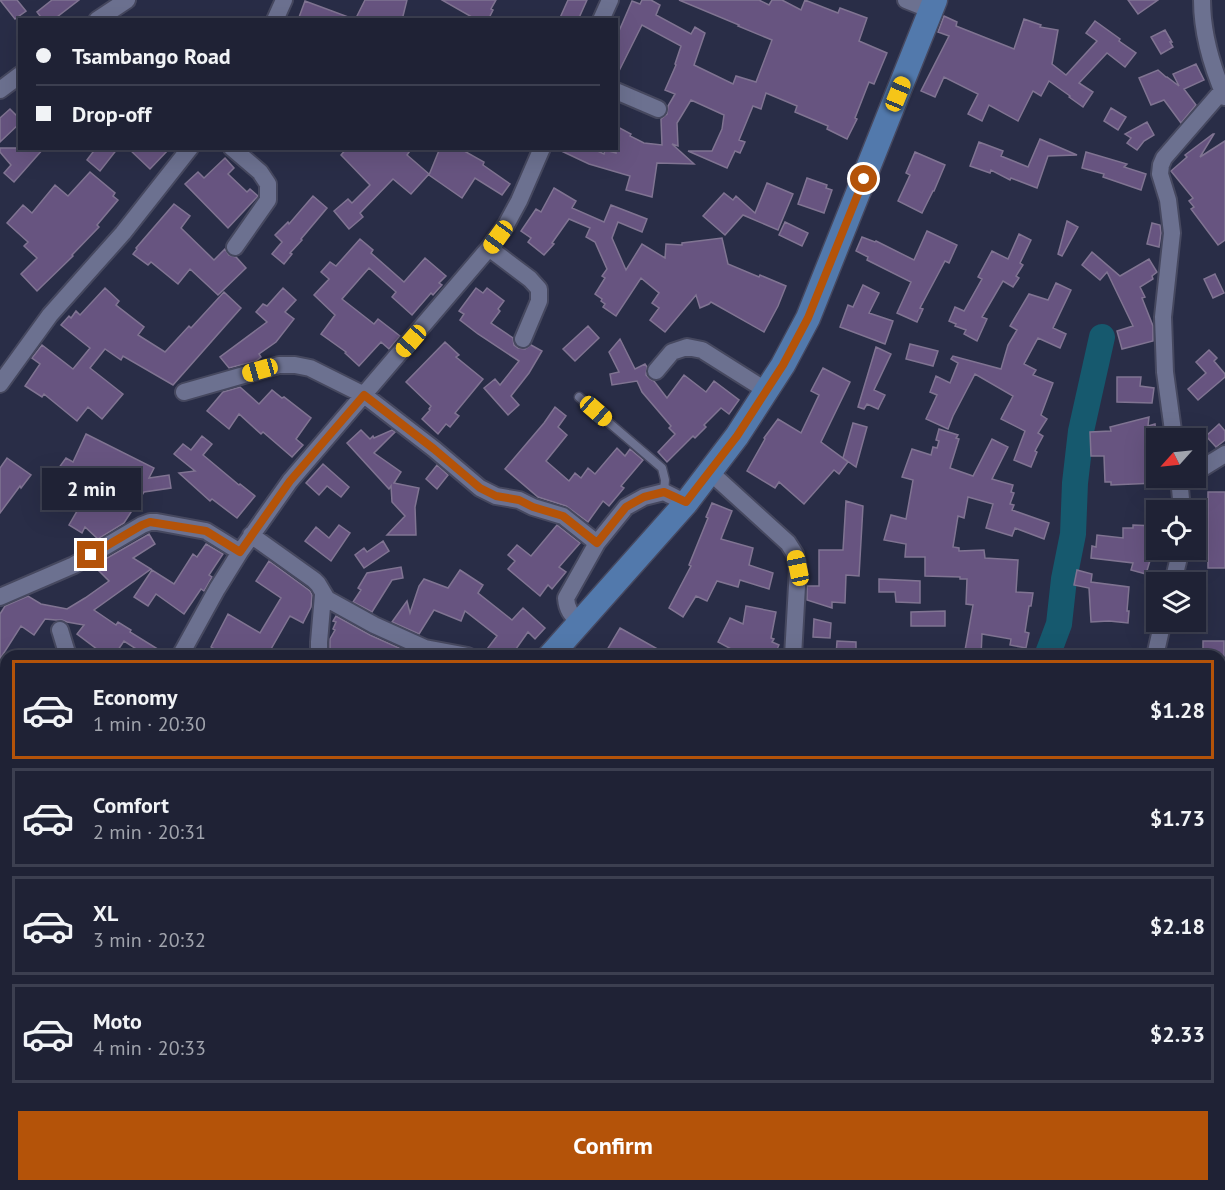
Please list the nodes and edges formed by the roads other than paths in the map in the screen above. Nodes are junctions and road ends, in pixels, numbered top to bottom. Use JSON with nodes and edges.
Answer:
{"nodes":[{"id":1,"x":127,"y":0,"type":"edge"},
{"id":2,"x":284,"y":0,"type":"edge"},
{"id":3,"x":610,"y":0,"type":"edge"},
{"id":4,"x":906,"y":0,"type":"edge"},
{"id":5,"x":1202,"y":0,"type":"edge"},
{"id":6,"x":933,"y":5,"type":"edge"},
{"id":7,"x":100,"y":18,"type":"edge"},
{"id":8,"x":277,"y":18,"type":"edge"},
{"id":9,"x":602,"y":18,"type":"edge"},
{"id":10,"x":18,"y":76,"type":"edge"},
{"id":11,"x":2,"y":86,"type":"edge"},
{"id":12,"x":618,"y":92,"type":"edge"},
{"id":13,"x":1224,"y":94,"type":"edge"},
{"id":14,"x":657,"y":109,"type":"dead end"},
{"id":15,"x":188,"y":150,"type":"edge"},
{"id":16,"x":234,"y":150,"type":"edge"},
{"id":17,"x":541,"y":150,"type":"edge"},
{"id":18,"x":235,"y":247,"type":"dead end"},
{"id":19,"x":489,"y":248,"type":"junction"},
{"id":20,"x":523,"y":339,"type":"dead end"},
{"id":21,"x":656,"y":372,"type":"dead end"},
{"id":22,"x":0,"y":384,"type":"edge"},
{"id":23,"x":767,"y":391,"type":"junction"},
{"id":24,"x":184,"y":392,"type":"dead end"},
{"id":25,"x":364,"y":395,"type":"junction"},
{"id":26,"x":579,"y":397,"type":"dead end"},
{"id":27,"x":1173,"y":428,"type":"edge"},
{"id":28,"x":1225,"y":454,"type":"edge"},
{"id":29,"x":1206,"y":466,"type":"edge"},
{"id":30,"x":710,"y":472,"type":"junction"},
{"id":31,"x":664,"y":492,"type":"junction"},
{"id":32,"x":686,"y":502,"type":"junction"},
{"id":33,"x":251,"y":535,"type":"junction"},
{"id":34,"x":597,"y":543,"type":"junction"},
{"id":35,"x":240,"y":552,"type":"junction"},
{"id":36,"x":323,"y":595,"type":"junction"},
{"id":37,"x":0,"y":597,"type":"edge"},
{"id":38,"x":579,"y":622,"type":"junction"},
{"id":39,"x":60,"y":630,"type":"dead end"},
{"id":40,"x":1160,"y":632,"type":"edge"},
{"id":41,"x":66,"y":650,"type":"edge"},
{"id":42,"x":183,"y":650,"type":"edge"},
{"id":43,"x":319,"y":650,"type":"edge"},
{"id":44,"x":436,"y":650,"type":"edge"},
{"id":45,"x":555,"y":650,"type":"edge"},
{"id":46,"x":793,"y":650,"type":"edge"},
{"id":47,"x":1156,"y":650,"type":"edge"}],
"edges":[{"from":1,"to":7,"type":"street"},
{"from":2,"to":8,"type":"street"},
{"from":3,"to":9,"type":"street"},
{"from":4,"to":6,"type":"street"},
{"from":5,"to":13,"type":"street"},
{"from":6,"to":23,"type":"street"},
{"from":10,"to":11,"type":"street"},
{"from":12,"to":14,"type":"street"},
{"from":13,"to":27,"type":"street"},
{"from":15,"to":22,"type":"street"},
{"from":16,"to":18,"type":"street"},
{"from":17,"to":19,"type":"street"},
{"from":19,"to":20,"type":"street"},
{"from":19,"to":25,"type":"street"},
{"from":21,"to":23,"type":"street"},
{"from":23,"to":30,"type":"street"},
{"from":24,"to":25,"type":"street"},
{"from":25,"to":33,"type":"street"},
{"from":25,"to":34,"type":"street"},
{"from":26,"to":31,"type":"lane"},
{"from":28,"to":29,"type":"street"},
{"from":30,"to":32,"type":"street"},
{"from":30,"to":46,"type":"street"},
{"from":31,"to":32,"type":"street"},
{"from":31,"to":34,"type":"street"},
{"from":32,"to":38,"type":"street"},
{"from":33,"to":35,"type":"street"},
{"from":33,"to":36,"type":"street"},
{"from":34,"to":38,"type":"street"},
{"from":35,"to":37,"type":"street"},
{"from":35,"to":42,"type":"street"},
{"from":36,"to":43,"type":"street"},
{"from":36,"to":44,"type":"street"},
{"from":38,"to":45,"type":"street"},
{"from":39,"to":41,"type":"street"},
{"from":40,"to":47,"type":"street"}]}
